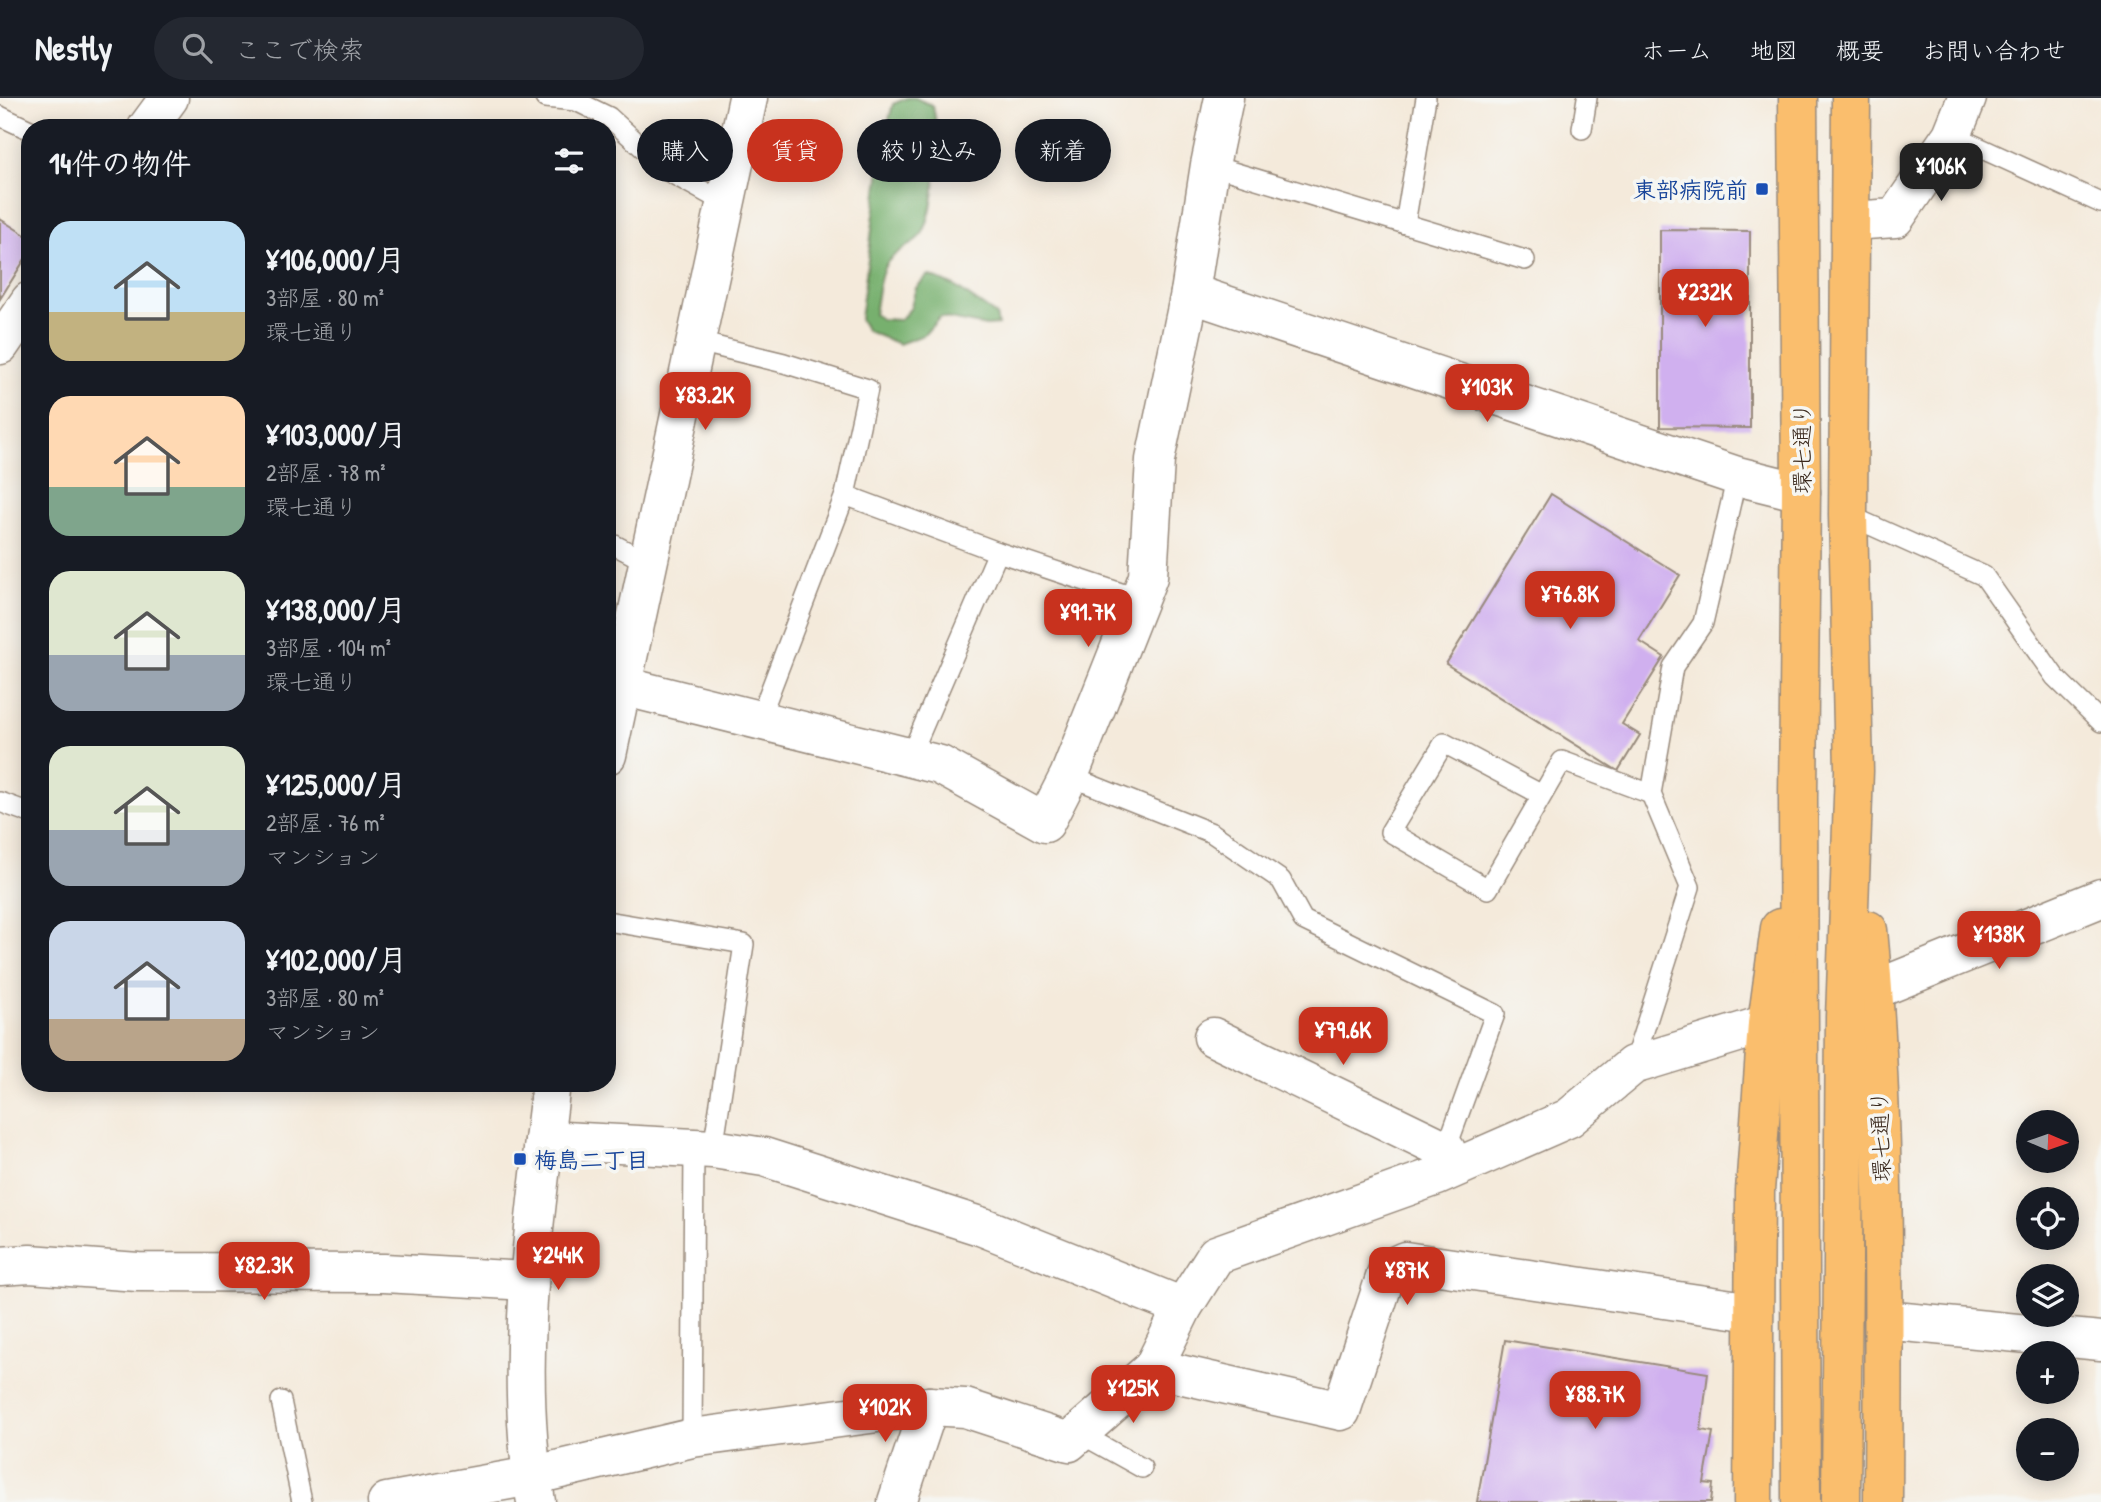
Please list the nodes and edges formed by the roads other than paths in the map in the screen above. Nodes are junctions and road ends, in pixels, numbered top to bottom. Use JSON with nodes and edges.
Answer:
{"nodes":[{"id":1,"x":169,"y":98,"type":"edge"},
{"id":2,"x":545,"y":98,"type":"edge"},
{"id":3,"x":748,"y":98,"type":"edge"},
{"id":4,"x":1224,"y":98,"type":"edge"},
{"id":5,"x":1426,"y":98,"type":"edge"},
{"id":6,"x":1587,"y":98,"type":"edge"},
{"id":7,"x":1798,"y":98,"type":"edge"},
{"id":8,"x":1851,"y":98,"type":"edge"},
{"id":9,"x":1967,"y":98,"type":"edge"},
{"id":10,"x":0,"y":116,"type":"edge"},
{"id":11,"x":154,"y":119,"type":"edge"},
{"id":12,"x":610,"y":119,"type":"edge"},
{"id":13,"x":616,"y":124,"type":"edge"},
{"id":14,"x":21,"y":126,"type":"edge"},
{"id":15,"x":1582,"y":129,"type":"dead end"},
{"id":16,"x":1952,"y":135,"type":"junction"},
{"id":17,"x":1210,"y":165,"type":"junction"},
{"id":18,"x":725,"y":203,"type":"junction"},
{"id":19,"x":2101,"y":203,"type":"edge"},
{"id":20,"x":1851,"y":221,"type":"junction"},
{"id":21,"x":1405,"y":224,"type":"junction"},
{"id":22,"x":1525,"y":260,"type":"dead end"},
{"id":23,"x":1190,"y":293,"type":"junction"},
{"id":24,"x":21,"y":314,"type":"edge"},
{"id":25,"x":694,"y":341,"type":"junction"},
{"id":26,"x":0,"y":345,"type":"edge"},
{"id":27,"x":1737,"y":476,"type":"junction"},
{"id":28,"x":1801,"y":492,"type":"junction"},
{"id":29,"x":845,"y":495,"type":"junction"},
{"id":30,"x":1848,"y":515,"type":"junction"},
{"id":31,"x":616,"y":546,"type":"edge"},
{"id":32,"x":998,"y":552,"type":"junction"},
{"id":33,"x":648,"y":562,"type":"junction"},
{"id":34,"x":1139,"y":599,"type":"junction"},
{"id":35,"x":617,"y":679,"type":"edge"},
{"id":36,"x":759,"y":720,"type":"junction"},
{"id":37,"x":2101,"y":722,"type":"edge"},
{"id":38,"x":910,"y":757,"type":"junction"},
{"id":39,"x":1854,"y":771,"type":"junction"},
{"id":40,"x":1069,"y":776,"type":"junction"},
{"id":41,"x":1651,"y":794,"type":"junction"},
{"id":42,"x":1542,"y":795,"type":"junction"},
{"id":43,"x":1798,"y":797,"type":"junction"},
{"id":44,"x":0,"y":802,"type":"edge"},
{"id":45,"x":21,"y":810,"type":"edge"},
{"id":46,"x":2101,"y":898,"type":"edge"},
{"id":47,"x":616,"y":923,"type":"edge"},
{"id":48,"x":1874,"y":990,"type":"junction"},
{"id":49,"x":1767,"y":1024,"type":"junction"},
{"id":50,"x":1213,"y":1037,"type":"dead end"},
{"id":51,"x":1633,"y":1065,"type":"junction"},
{"id":52,"x":550,"y":1092,"type":"edge"},
{"id":53,"x":544,"y":1140,"type":"junction"},
{"id":54,"x":703,"y":1149,"type":"junction"},
{"id":55,"x":1442,"y":1163,"type":"junction"},
{"id":56,"x":0,"y":1266,"type":"edge"},
{"id":57,"x":528,"y":1281,"type":"junction"},
{"id":58,"x":1183,"y":1307,"type":"junction"},
{"id":59,"x":1753,"y":1311,"type":"junction"},
{"id":60,"x":1884,"y":1320,"type":"junction"},
{"id":61,"x":2101,"y":1341,"type":"edge"},
{"id":62,"x":1153,"y":1368,"type":"junction"},
{"id":63,"x":281,"y":1401,"type":"dead end"},
{"id":64,"x":929,"y":1406,"type":"junction"},
{"id":65,"x":1079,"y":1433,"type":"junction"},
{"id":66,"x":692,"y":1438,"type":"junction"},
{"id":67,"x":1142,"y":1468,"type":"dead end"},
{"id":68,"x":533,"y":1489,"type":"edge"},
{"id":69,"x":302,"y":1502,"type":"edge"},
{"id":70,"x":387,"y":1502,"type":"edge"},
{"id":71,"x":897,"y":1502,"type":"edge"},
{"id":72,"x":1753,"y":1502,"type":"edge"},
{"id":73,"x":1801,"y":1502,"type":"edge"},
{"id":74,"x":1841,"y":1502,"type":"edge"},
{"id":75,"x":1883,"y":1502,"type":"edge"}],
"edges":[{"from":1,"to":11,"type":"street"},
{"from":2,"to":12,"type":"lane"},
{"from":3,"to":18,"type":"street"},
{"from":4,"to":17,"type":"street"},
{"from":5,"to":21,"type":"lane"},
{"from":6,"to":15,"type":"lane"},
{"from":7,"to":28,"type":"main road","name":"環七通り"},
{"from":8,"to":20,"type":"main road","name":"環七通り"},
{"from":9,"to":16,"type":"street"},
{"from":10,"to":14,"type":"lane"},
{"from":13,"to":18,"type":"lane"},
{"from":16,"to":19,"type":"lane"},
{"from":16,"to":20,"type":"street"},
{"from":17,"to":21,"type":"lane"},
{"from":17,"to":23,"type":"street"},
{"from":18,"to":25,"type":"street"},
{"from":20,"to":30,"type":"main road","name":"環七通り"},
{"from":21,"to":22,"type":"lane"},
{"from":23,"to":27,"type":"street"},
{"from":23,"to":34,"type":"street"},
{"from":24,"to":26,"type":"street"},
{"from":25,"to":29,"type":"lane"},
{"from":25,"to":33,"type":"street"},
{"from":27,"to":28,"type":"street"},
{"from":27,"to":41,"type":"lane"},
{"from":28,"to":43,"type":"main road","name":"環七通り"},
{"from":29,"to":32,"type":"lane"},
{"from":29,"to":36,"type":"lane"},
{"from":30,"to":37,"type":"lane"},
{"from":30,"to":39,"type":"main road","name":"環七通り"},
{"from":31,"to":33,"type":"lane"},
{"from":32,"to":34,"type":"lane"},
{"from":32,"to":38,"type":"lane"},
{"from":33,"to":35,"type":"street"},
{"from":34,"to":40,"type":"street"},
{"from":35,"to":36,"type":"street"},
{"from":36,"to":38,"type":"street"},
{"from":38,"to":40,"type":"street"},
{"from":39,"to":48,"type":"main road","name":"環七通り"},
{"from":39,"to":74,"type":"main road","name":"環七通り"},
{"from":40,"to":55,"type":"lane"},
{"from":41,"to":42,"type":"lane"},
{"from":41,"to":51,"type":"lane"},
{"from":42,"to":42,"type":"lane"},
{"from":43,"to":49,"type":"main road","name":"環七通り"},
{"from":43,"to":73,"type":"main road","name":"環七通り"},
{"from":44,"to":45,"type":"lane"},
{"from":46,"to":48,"type":"street"},
{"from":47,"to":54,"type":"lane"},
{"from":48,"to":60,"type":"main road","name":"環七通り"},
{"from":49,"to":51,"type":"street"},
{"from":49,"to":59,"type":"main road","name":"環七通り"},
{"from":50,"to":55,"type":"street"},
{"from":51,"to":55,"type":"street"},
{"from":52,"to":53,"type":"street"},
{"from":53,"to":54,"type":"street"},
{"from":53,"to":57,"type":"street"},
{"from":54,"to":58,"type":"street"},
{"from":54,"to":66,"type":"lane"},
{"from":55,"to":58,"type":"street"},
{"from":56,"to":57,"type":"street"},
{"from":57,"to":68,"type":"street"},
{"from":58,"to":62,"type":"street"},
{"from":59,"to":62,"type":"street"},
{"from":59,"to":72,"type":"main road","name":"環七通り"},
{"from":60,"to":61,"type":"street"},
{"from":60,"to":75,"type":"main road","name":"環七通り"},
{"from":62,"to":65,"type":"street"},
{"from":63,"to":69,"type":"lane"},
{"from":64,"to":65,"type":"street"},
{"from":64,"to":66,"type":"street"},
{"from":64,"to":71,"type":"street"},
{"from":65,"to":67,"type":"lane"},
{"from":66,"to":68,"type":"street"},
{"from":68,"to":70,"type":"street"}]}
